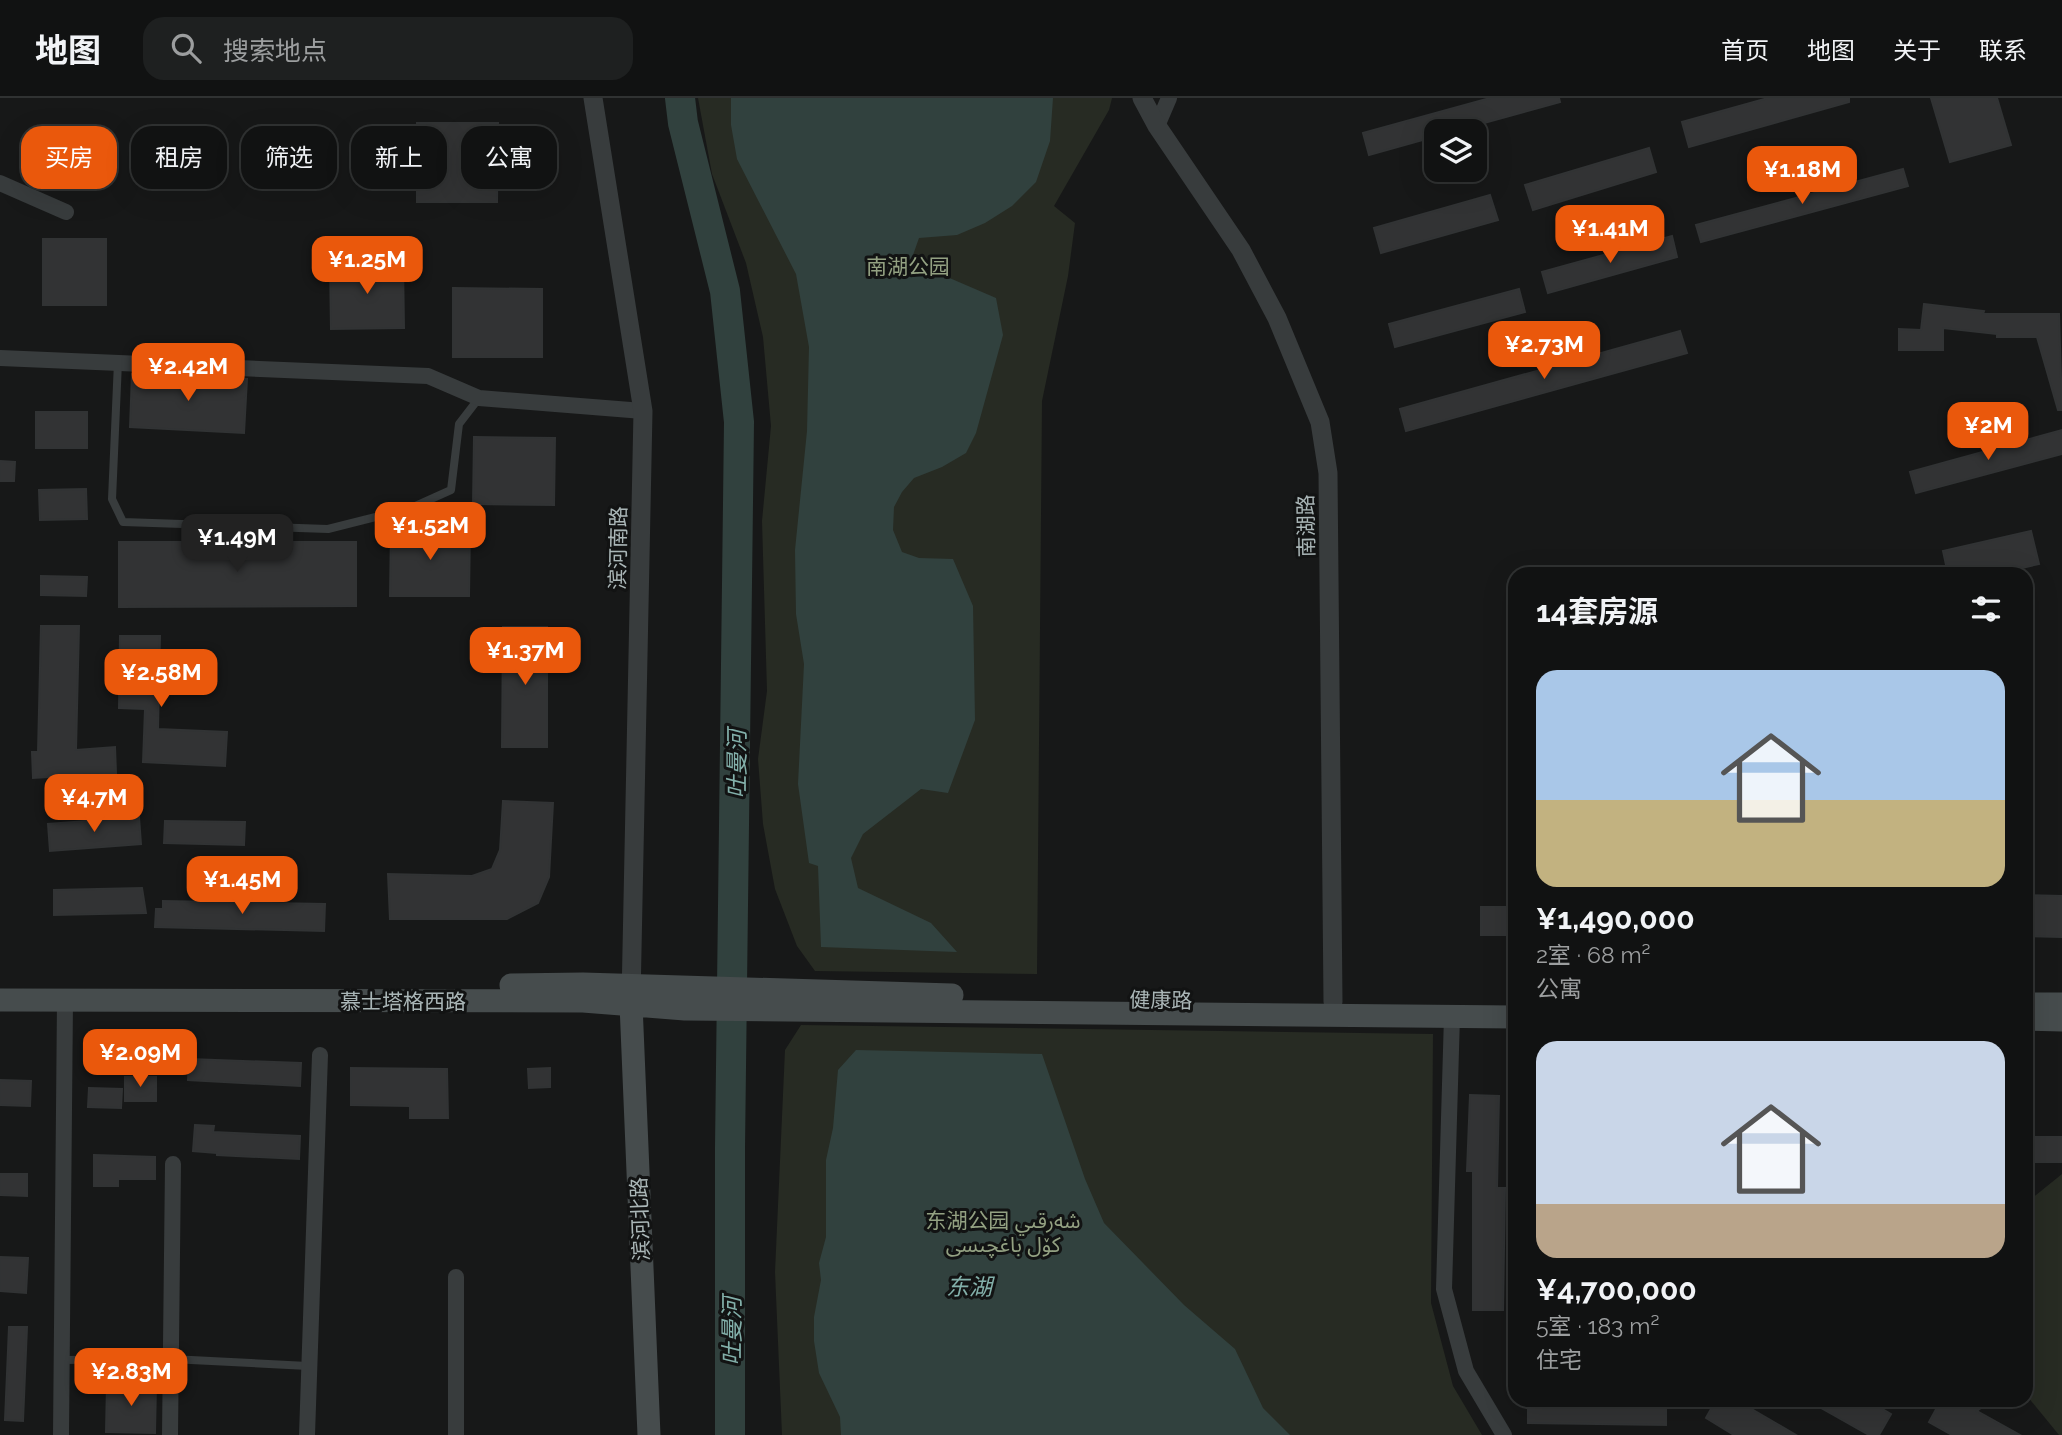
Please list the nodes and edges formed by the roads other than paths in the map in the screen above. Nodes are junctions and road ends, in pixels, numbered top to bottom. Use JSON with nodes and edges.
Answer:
{"nodes":[{"id":1,"x":593,"y":98,"type":"edge"},
{"id":2,"x":1142,"y":98,"type":"edge"},
{"id":3,"x":1169,"y":98,"type":"edge"},
{"id":4,"x":1157,"y":126,"type":"junction"},
{"id":5,"x":0,"y":183,"type":"edge"},
{"id":6,"x":66,"y":212,"type":"dead end"},
{"id":7,"x":0,"y":358,"type":"edge"},
{"id":8,"x":118,"y":362,"type":"junction"},
{"id":9,"x":479,"y":398,"type":"junction"},
{"id":10,"x":643,"y":411,"type":"junction"},
{"id":11,"x":0,"y":985,"type":"edge"},
{"id":12,"x":631,"y":994,"type":"junction"},
{"id":13,"x":806,"y":999,"type":"junction"},
{"id":14,"x":0,"y":1000,"type":"edge"},
{"id":15,"x":65,"y":1001,"type":"junction"},
{"id":16,"x":1333,"y":1002,"type":"junction"},
{"id":17,"x":1508,"y":1003,"type":"edge"},
{"id":18,"x":2033,"y":1004,"type":"edge"},
{"id":19,"x":2062,"y":1004,"type":"edge"},
{"id":20,"x":1452,"y":1016,"type":"junction"},
{"id":21,"x":1508,"y":1017,"type":"edge"},
{"id":22,"x":2033,"y":1020,"type":"edge"},
{"id":23,"x":2062,"y":1020,"type":"edge"},
{"id":24,"x":320,"y":1055,"type":"dead end"},
{"id":25,"x":173,"y":1164,"type":"dead end"},
{"id":26,"x":456,"y":1277,"type":"dead end"},
{"id":27,"x":171,"y":1359,"type":"junction"},
{"id":28,"x":61,"y":1360,"type":"junction"},
{"id":29,"x":308,"y":1366,"type":"junction"},
{"id":30,"x":61,"y":1435,"type":"edge"},
{"id":31,"x":170,"y":1435,"type":"edge"},
{"id":32,"x":307,"y":1435,"type":"edge"},
{"id":33,"x":456,"y":1435,"type":"edge"},
{"id":34,"x":649,"y":1435,"type":"edge"},
{"id":35,"x":1504,"y":1435,"type":"edge"}],
"edges":[{"from":1,"to":10,"type":"street","name":"滨河南路"},
{"from":2,"to":4,"type":"street","name":"南湖路"},
{"from":3,"to":4,"type":"street"},
{"from":4,"to":16,"type":"street","name":"南湖路"},
{"from":5,"to":6,"type":"street"},
{"from":7,"to":8,"type":"street"},
{"from":8,"to":9,"type":"street"},
{"from":8,"to":9,"type":"lane"},
{"from":9,"to":10,"type":"street"},
{"from":10,"to":12,"type":"street","name":"滨河南路"},
{"from":11,"to":12,"type":"main road","name":"慕士塔格西路"},
{"from":12,"to":13,"type":"main road","name":"慕士塔格西路"},
{"from":12,"to":15,"type":"main road","name":"慕士塔格西路"},
{"from":12,"to":34,"type":"main road","name":"滨河北路"},
{"from":13,"to":16,"type":"main road","name":"健康路"},
{"from":13,"to":20,"type":"main road","name":"健康路"},
{"from":14,"to":15,"type":"main road","name":"慕士塔格西路"},
{"from":15,"to":28,"type":"street"},
{"from":16,"to":17,"type":"main road","name":"健康路"},
{"from":18,"to":19,"type":"main road"},
{"from":20,"to":21,"type":"main road","name":"健康路"},
{"from":20,"to":35,"type":"street"},
{"from":22,"to":23,"type":"main road"},
{"from":24,"to":29,"type":"street"},
{"from":25,"to":27,"type":"street"},
{"from":26,"to":33,"type":"street"},
{"from":27,"to":28,"type":"lane"},
{"from":27,"to":29,"type":"lane"},
{"from":27,"to":31,"type":"street"},
{"from":28,"to":30,"type":"street"},
{"from":29,"to":32,"type":"street"}]}
